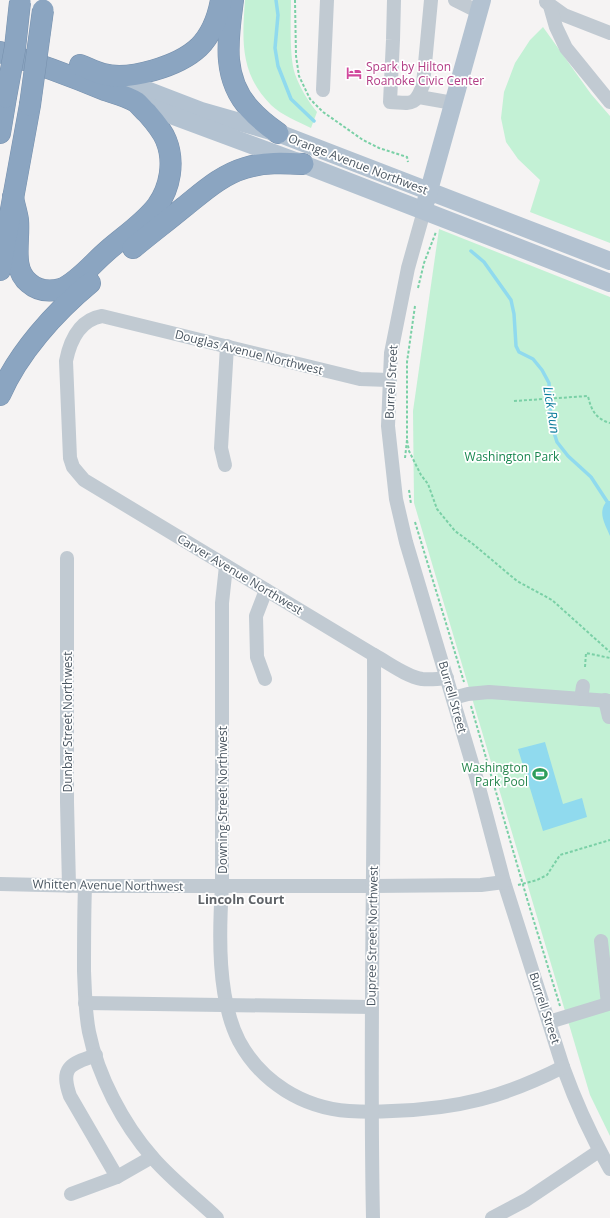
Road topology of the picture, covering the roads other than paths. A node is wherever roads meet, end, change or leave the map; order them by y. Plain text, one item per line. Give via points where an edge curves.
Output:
1 (221, 0) edge
2 (233, 0) edge
3 (327, 0) edge
4 (394, 0) edge
5 (431, 0) edge
6 (455, 0) edge
7 (20, 1) edge
8 (44, 3) edge
9 (547, 3) edge
10 (481, 6) edge
11 (610, 33) edge
12 (0, 38) edge
13 (0, 52) edge
14 (104, 74) junction
15 (323, 90) dead end
16 (419, 97) junction
17 (136, 102) junction
18 (610, 102) edge
19 (453, 103) junction
20 (0, 133) edge
21 (278, 133) junction
22 (303, 164) junction
23 (428, 191) junction
24 (13, 197) junction
25 (424, 211) junction
26 (610, 261) edge
27 (0, 270) edge
28 (610, 282) edge
29 (227, 346) junction
30 (389, 380) junction
31 (0, 395) edge
32 (69, 431) joint
33 (225, 465) dead end
34 (67, 558) dead end
35 (226, 566) junction
36 (266, 590) junction
37 (374, 655) junction
38 (447, 678) junction
39 (265, 679) dead end
40 (453, 698) junction
41 (608, 701) edge
42 (609, 717) edge
43 (0, 884) edge
44 (68, 886) junction
45 (85, 886) junction
46 (222, 886) junction
47 (373, 886) junction
48 (505, 886) junction
49 (601, 941) dead end
50 (85, 1003) junction
51 (227, 1006) junction
52 (372, 1006) junction
53 (556, 1020) junction
54 (96, 1055) junction
55 (563, 1067) junction
56 (371, 1112) junction
57 (600, 1151) junction
58 (152, 1157) junction
59 (610, 1169) edge
60 (117, 1176) junction
61 (71, 1194) dead end
62 (217, 1218) edge
63 (373, 1218) edge
64 (492, 1218) edge

1 - 14 highway via 209,34 199,47 186,56 169,65 142,73
2 - 21 highway via 227,52 230,71 241,98 249,109
3 - 15 street
4 - 16 street via 390,102 411,103
5 - 16 street via 424,85
6 - 10 street
7 - 20 highway, bridge
8 - 24 highway, bridge via 30,105
9 - 11 street via 564,15
9 - 18 street via 566,48
10 - 19 main road
12 - 14 highway
13 - 17 highway
14 - 21 main road, Orange Avenue Northwest via 201,111
16 - 19 street
17 - 22 main road, Orange Avenue Northwest
17 - 24 highway via 161,130 166,141 170,169 164,195 145,220 70,284 54,291 45,290 28,283 22,275 18,259 18,220
19 - 23 main road
21 - 23 main road, Orange Avenue Northwest
22 - 25 main road, Orange Avenue Northwest
22 - 31 highway via 251,166 214,183 71,299 30,346
23 - 25 main road
23 - 26 main road, Orange Avenue Northwest
24 - 27 highway
25 - 28 main road, Orange Avenue Northwest
25 - 30 street, Burrell Street via 408,268 392,346
29 - 30 street, Douglas Avenue Northwest via 360,379
29 - 32 street, Douglas Avenue Northwest via 102,316 94,317 76,332 68,348 66,372
29 - 33 street via 221,448
30 - 38 street, Burrell Street via 388,426 396,499 406,542
32 - 35 street, Carver Avenue Northwest via 70,458 84,480
34 - 44 street, Dunbar Street Northwest
35 - 36 street, Carver Avenue Northwest
35 - 46 street, Downing Street Northwest via 222,603
36 - 37 street, Carver Avenue Northwest
36 - 39 street via 256,616 256,657
37 - 38 street, Carver Avenue Northwest via 410,676 431,680
37 - 47 street, Dupree Street Northwest
38 - 40 street, Burrell Street
40 - 41 street via 506,687 582,693
40 - 48 street, Burrell Street
41 - 42 street
43 - 44 street, Whitten Avenue Northwest
44 - 45 street, Whitten Avenue Northwest
45 - 46 street, Whitten Avenue Northwest
45 - 50 street
46 - 47 street, Whitten Avenue Northwest
46 - 51 street, Downing Street Northwest via 222,973
47 - 48 street, Whitten Avenue Northwest
47 - 52 street, Dupree Street Northwest
48 - 53 street, Burrell Street
49 - 53 street via 608,1004
50 - 51 street
50 - 54 street via 89,1032
51 - 52 street
51 - 56 street, Downing Street Northwest via 238,1040 262,1072 275,1084 309,1103 348,1111
52 - 56 street, Dupree Street Northwest
53 - 55 street, Burrell Street
54 - 58 street via 110,1092 123,1116
54 - 60 street via 71,1066 66,1073 65,1082 70,1096
55 - 56 street, Downing Street Northwest via 513,1090 466,1104
55 - 57 street, Burrell Street via 585,1123
56 - 63 street, Dupree Street Northwest
57 - 59 street, Burrell Street
57 - 64 street via 526,1200
58 - 60 street
58 - 62 street
60 - 61 street

